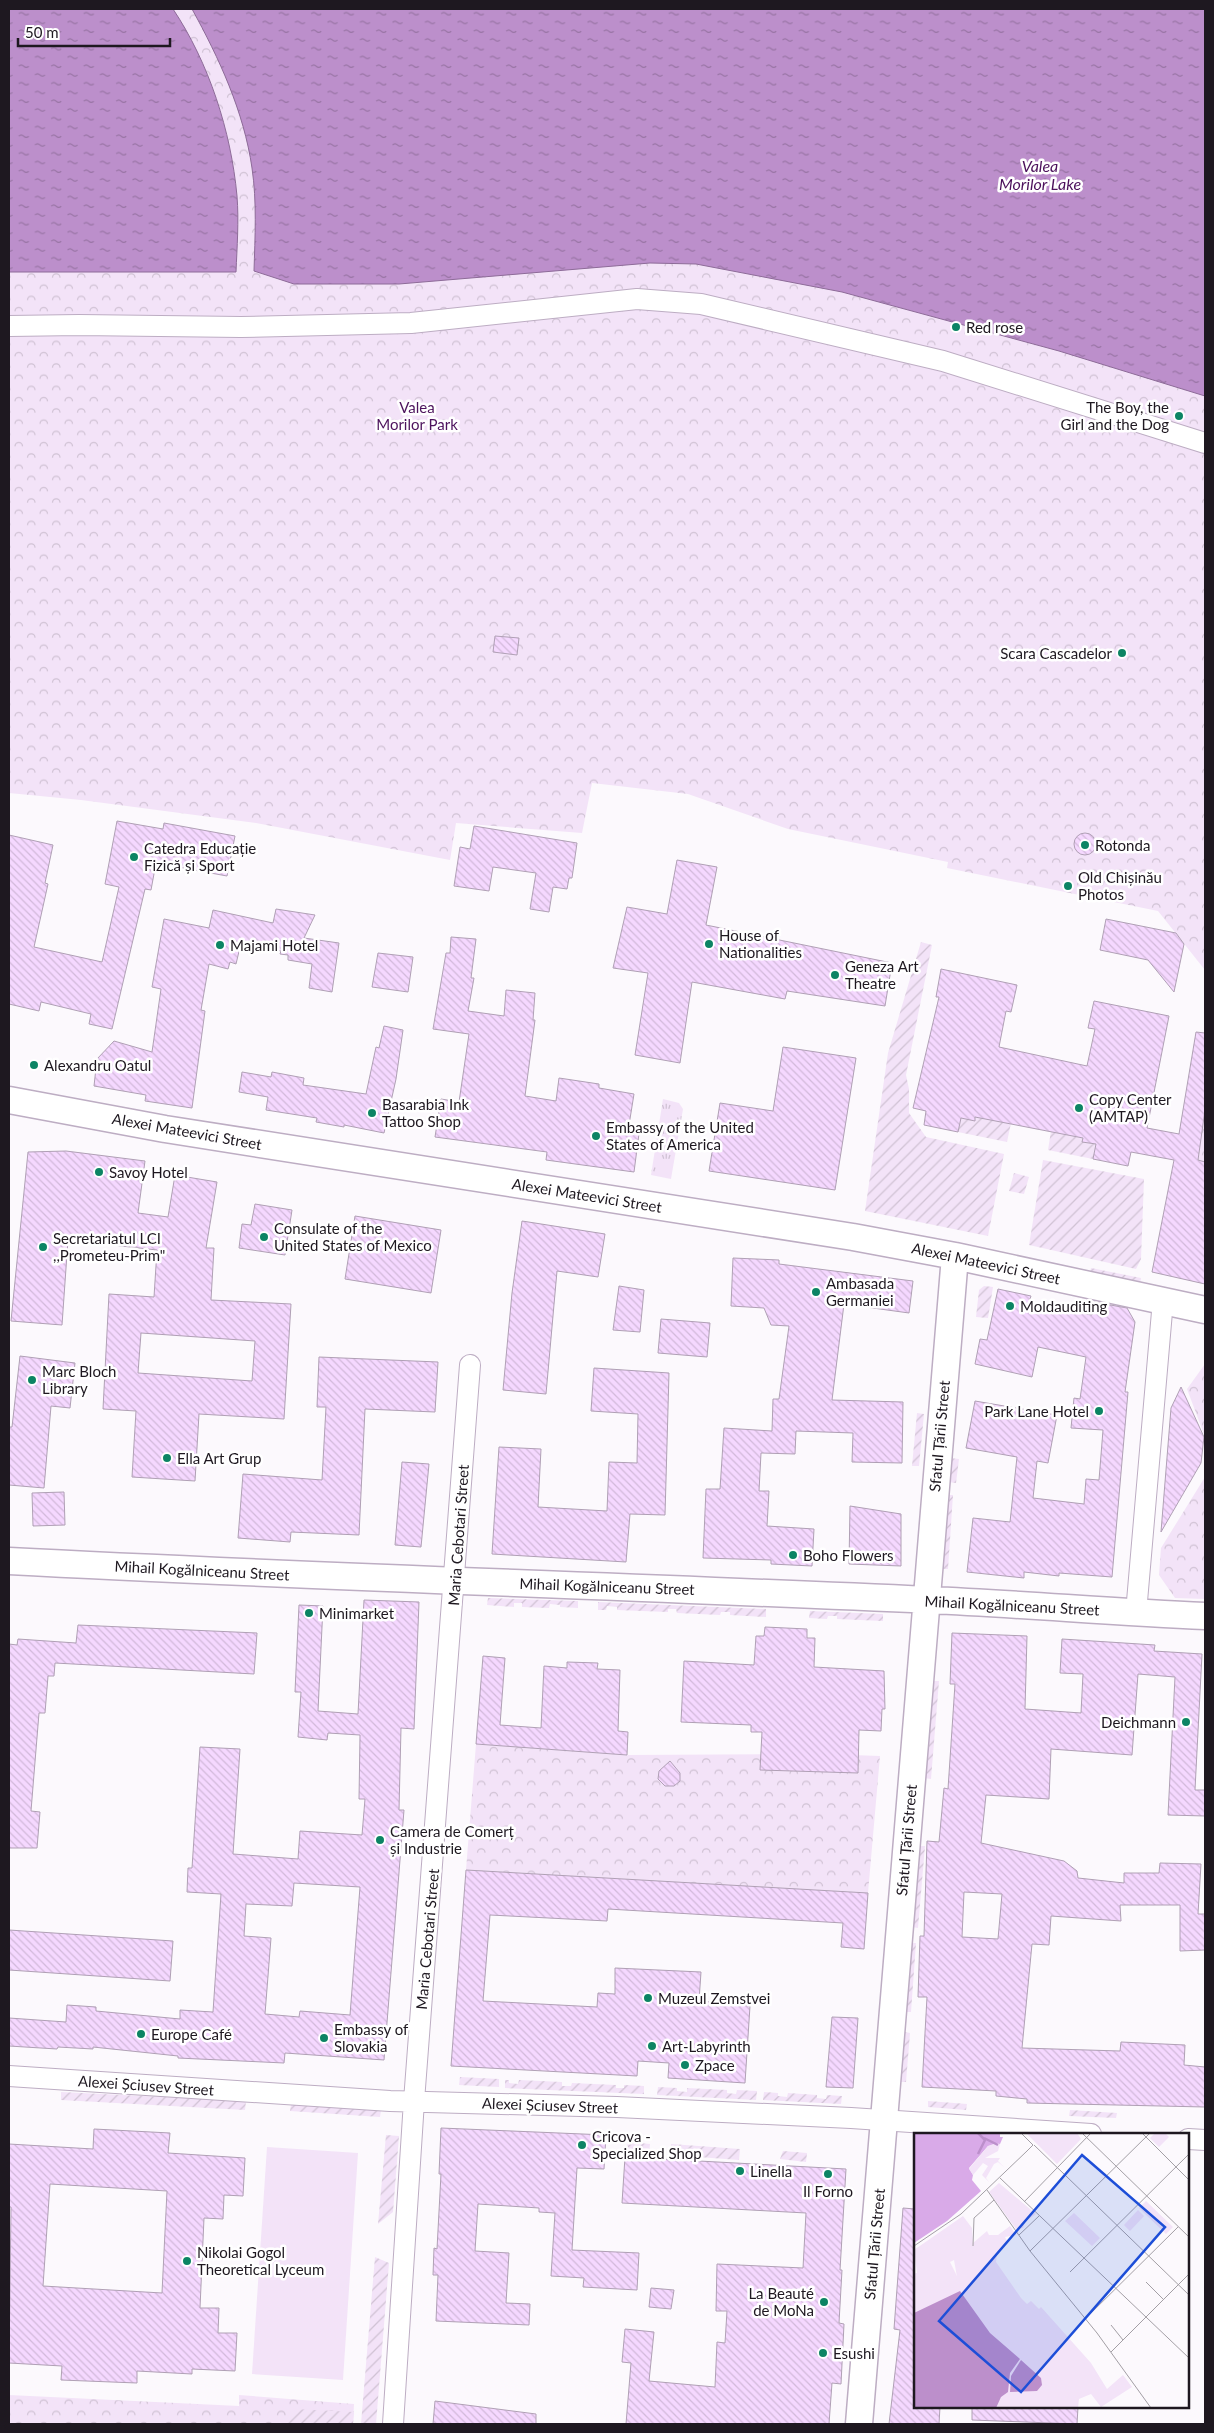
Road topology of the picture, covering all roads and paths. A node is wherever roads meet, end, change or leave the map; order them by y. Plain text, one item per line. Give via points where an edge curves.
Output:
1 (9, 326) edge
2 (1205, 443) edge
3 (9, 1100) edge
4 (955, 1256) junction
5 (1163, 1300) junction
6 (1205, 1310) edge
7 (470, 1365) dead end
8 (9, 1561) edge
9 (454, 1579) junction
10 (925, 1600) junction
11 (1136, 1612) junction
12 (1205, 1616) edge
13 (9, 2076) edge
14 (414, 2101) junction
15 (884, 2120) junction
16 (1072, 2133) edge
17 (1189, 2139) edge
18 (1205, 2140) edge
19 (393, 2424) edge
20 (859, 2424) edge

1 - 2 street via 241,327 411,323 637,300 701,304 943,361
3 - 4 main road, Alexei Mateevici Street via 165,1129 854,1237
4 - 5 main road, Alexei Mateevici Street
4 - 10 main road, Sfatul Țării Street
5 - 6 main road, Alexei Mateevici Street
5 - 11 street
7 - 9 street, Maria Cebotari Street
8 - 9 main road, Mihail Kogălniceanu Street
9 - 10 main road, Mihail Kogălniceanu Street
9 - 14 street, Maria Cebotari Street
10 - 11 main road, Mihail Kogălniceanu Street
10 - 15 main road, Sfatul Țării Street
11 - 12 main road, Mihail Kogălniceanu Street
13 - 14 street, Alexei Șciusev Street
14 - 15 street, Alexei Șciusev Street via 626,2107
14 - 19 street, Maria Cebotari Street
15 - 16 street, Alexei Șciusev Street
15 - 20 main road, Sfatul Țării Street
17 - 18 street

